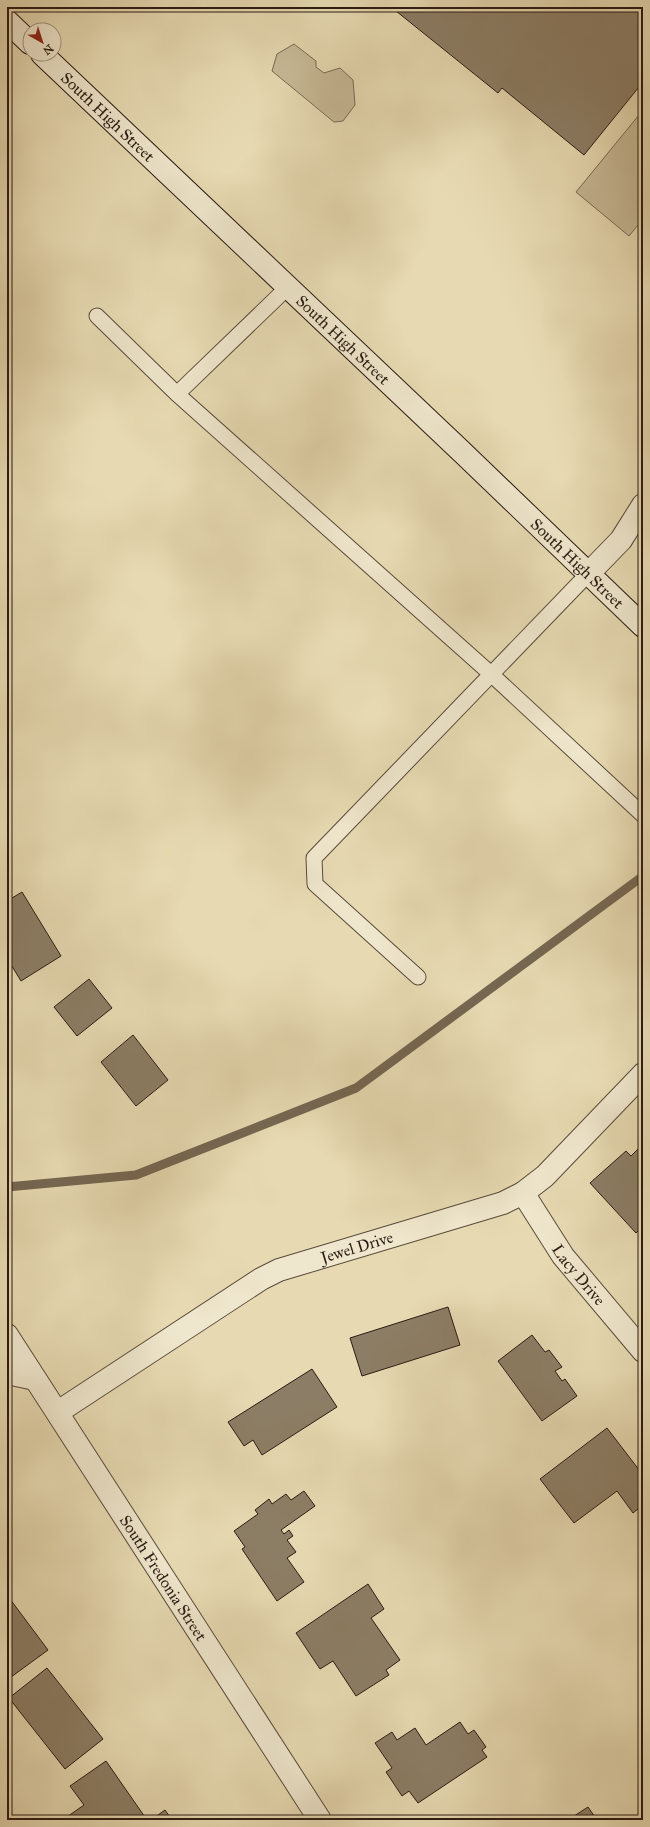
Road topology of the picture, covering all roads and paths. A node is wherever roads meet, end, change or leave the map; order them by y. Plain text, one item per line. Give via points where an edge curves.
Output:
1 (7, 21) edge
2 (22, 35) edge
3 (50, 62) edge
4 (288, 287) junction
5 (97, 316) dead end
6 (177, 394) junction
7 (643, 505) edge
8 (588, 574) junction
9 (643, 626) edge
10 (491, 674) junction
11 (643, 814) edge
12 (418, 977) dead end
13 (643, 1074) edge
14 (523, 1193) junction
15 (7, 1335) edge
16 (643, 1351) edge
17 (7, 1373) edge
18 (35, 1378) junction
19 (58, 1412) junction
20 (320, 1820) edge

1 - 2 street
3 - 4 street, South High Street
4 - 6 lane
4 - 8 street, South High Street
5 - 6 lane
6 - 10 lane
7 - 8 street via 621,540
8 - 9 street, South High Street
8 - 10 lane
10 - 11 lane
10 - 12 lane via 314,858 315,884
13 - 14 street, Jewel Drive via 554,1168
14 - 16 street, Lacy Drive via 563,1256
14 - 19 street, Jewel Drive via 503,1203 279,1270 254,1283
15 - 18 street, South Fredonia Street
17 - 18 street
18 - 19 street, South Fredonia Street
19 - 20 street, South Fredonia Street

